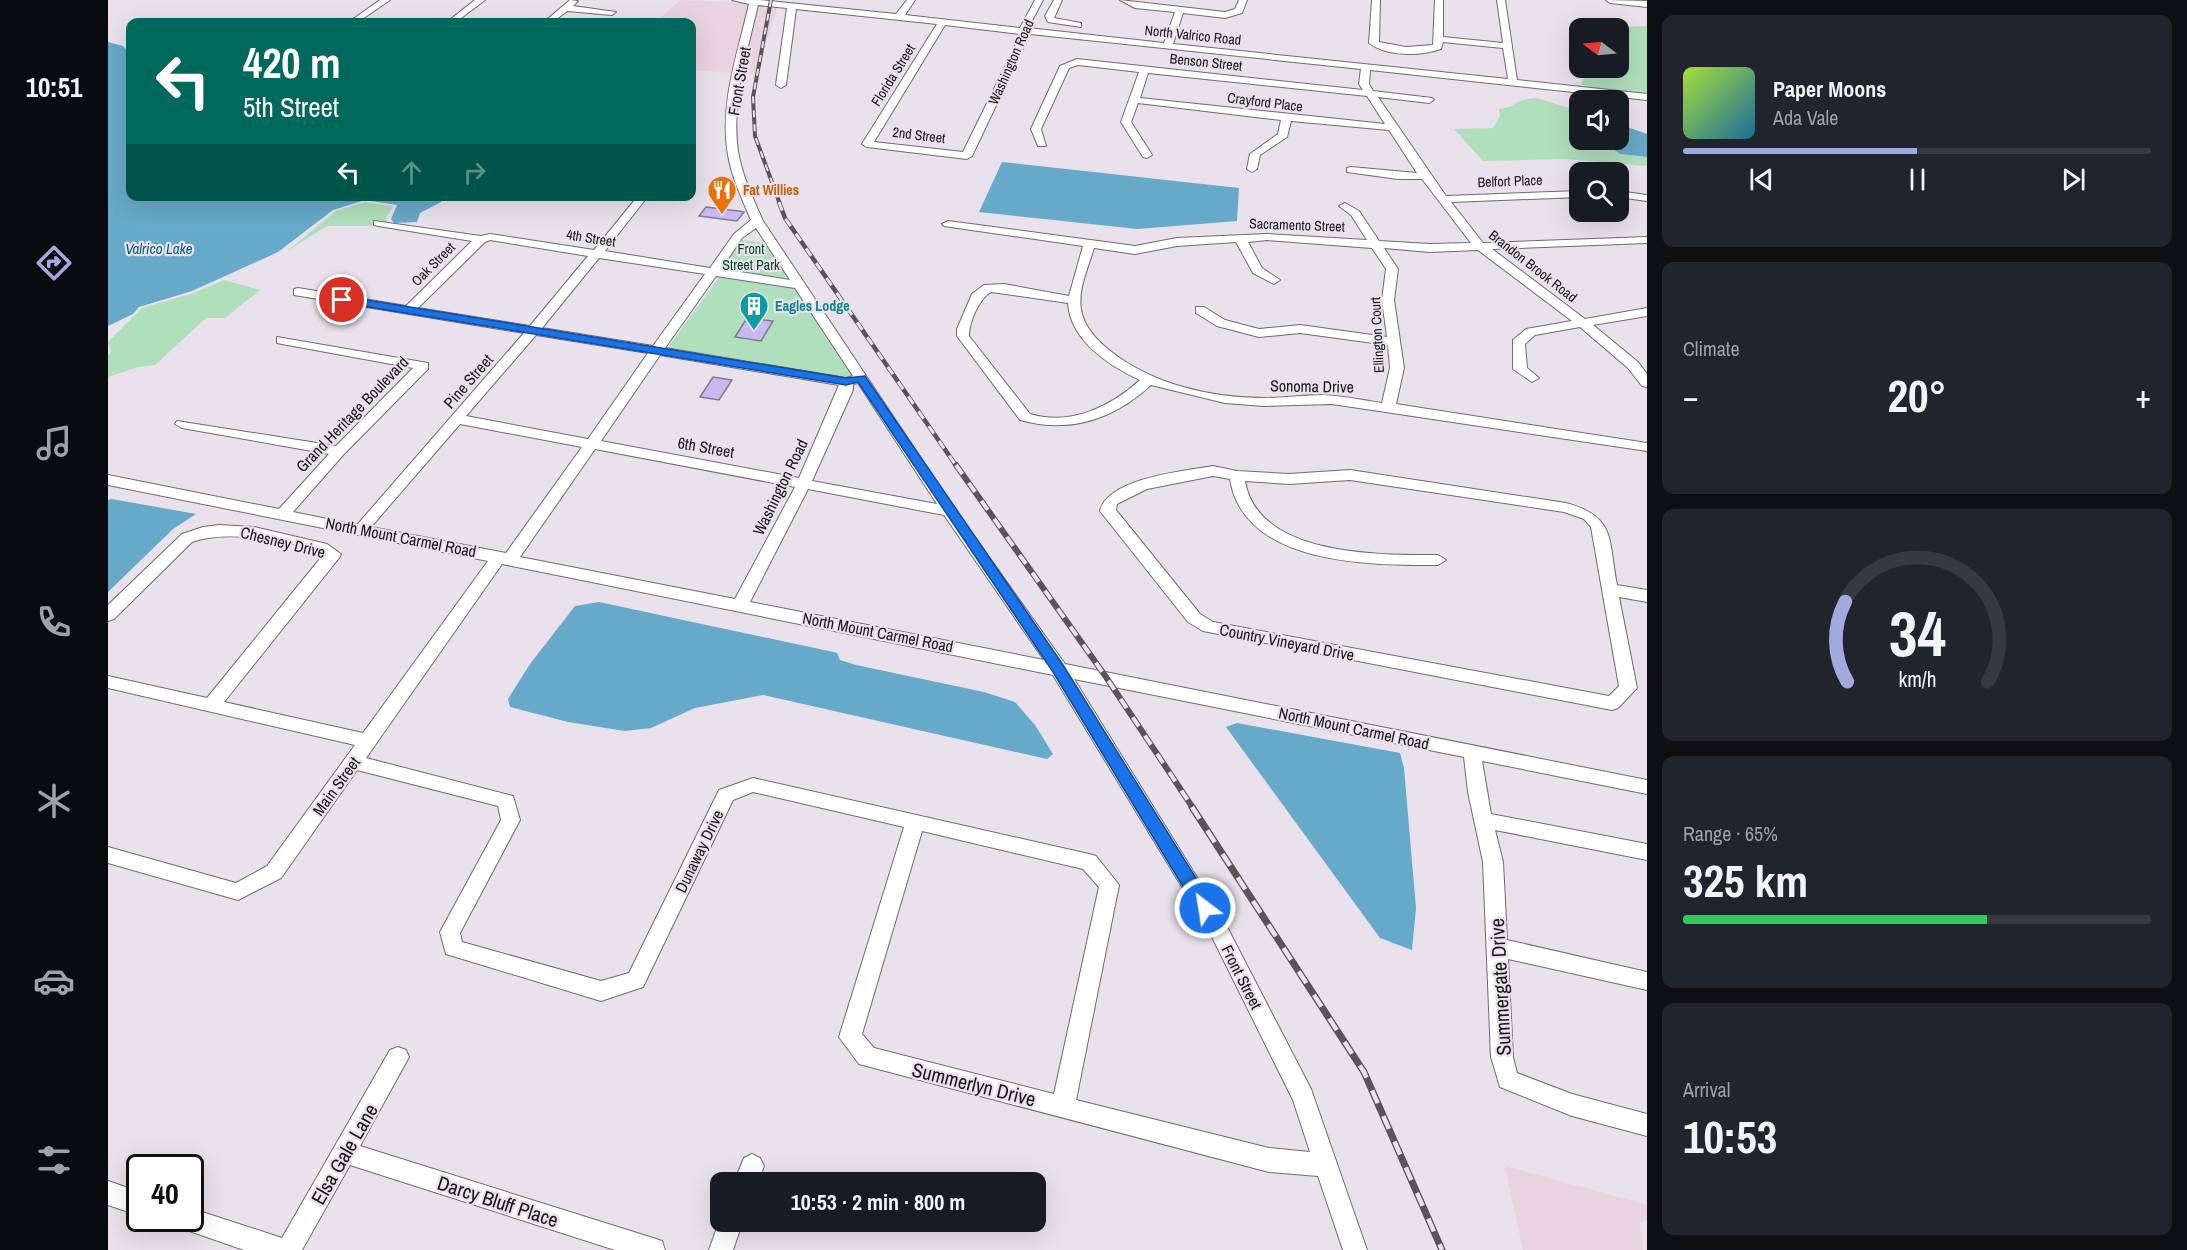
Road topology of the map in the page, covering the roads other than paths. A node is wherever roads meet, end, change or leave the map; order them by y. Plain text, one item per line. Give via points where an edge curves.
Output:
1 (386, 0) edge
2 (481, 0) edge
3 (575, 0) edge
4 (736, 0) edge
5 (911, 0) edge
6 (1039, 0) edge
7 (1058, 0) edge
8 (1124, 0) edge
9 (1243, 0) edge
10 (1376, 0) edge
11 (1439, 0) edge
12 (1502, 0) edge
13 (1610, 0) edge
14 (754, 2) junction
15 (1647, 4) edge
16 (792, 6) junction
17 (565, 8) junction
18 (1180, 10) junction
19 (612, 12) dead end
20 (899, 17) junction
21 (359, 18) edge
22 (456, 18) edge
23 (553, 18) edge
24 (942, 21) junction
25 (1093, 27) dead end
26 (1023, 30) junction
27 (1160, 34) dead end
28 (1171, 35) junction
29 (1182, 36) dead end
30 (1440, 39) junction
31 (1168, 46) junction
32 (1507, 46) junction
33 (1366, 68) junction
34 (1145, 69) junction
35 (1513, 83) junction
36 (781, 85) dead end
37 (1369, 92) junction
38 (1647, 98) edge
39 (1134, 100) junction
40 (1430, 100) dead end
41 (1287, 118) junction
42 (1392, 127) junction
43 (867, 144) joint
44 (1042, 144) dead end
45 (1147, 155) dead end
46 (967, 156) joint
47 (1252, 169) dead end
48 (1351, 170) dead end
49 (1425, 176) junction
50 (1569, 194) edge
51 (1629, 196) edge
52 (1647, 198) edge
53 (1442, 199) junction
54 (640, 201) edge
55 (1345, 206) dead end
56 (758, 221) junction
57 (378, 223) dead end
58 (948, 224) dead end
59 (1240, 238) junction
60 (481, 239) junction
61 (1647, 240) edge
62 (1377, 243) junction
63 (1089, 244) junction
64 (1479, 246) junction
65 (596, 254) junction
66 (713, 272) junction
67 (1274, 280) dead end
68 (799, 285) junction
69 (298, 292) dead end
70 (1074, 300) junction
71 (408, 310) junction
72 (1200, 310) dead end
73 (1647, 312) edge
74 (1585, 325) junction
75 (532, 332) junction
76 (282, 340) dead end
77 (1392, 342) junction
78 (657, 352) junction
79 (1532, 378) dead end
80 (853, 380) junction
81 (1149, 380) junction
82 (1647, 383) edge
83 (1388, 408) junction
84 (458, 419) junction
85 (182, 424) dead end
86 (591, 445) junction
87 (1647, 447) edge
88 (339, 451) junction
89 (1237, 476) junction
90 (108, 480) edge
91 (804, 483) junction
92 (949, 511) junction
93 (283, 514) junction
94 (362, 528) junction
95 (506, 557) junction
96 (1438, 560) dead end
97 (1611, 590) junction
98 (1647, 596) edge
99 (740, 605) junction
100 (108, 615) edge
101 (1058, 668) junction
102 (108, 682) edge
103 (211, 705) junction
104 (368, 741) junction
105 (1472, 752) junction
106 (353, 762) junction
107 (1647, 787) edge
108 (1485, 820) junction
109 (915, 822) junction
110 (1647, 852) edge
111 (108, 855) edge
112 (1497, 947) junction
113 (1647, 981) edge
114 (398, 1057) dead end
115 (1063, 1107) junction
116 (1647, 1125) edge
117 (344, 1152) junction
118 (1326, 1165) junction
119 (108, 1193) edge
120 (126, 1199) edge
121 (204, 1225) edge
122 (728, 1232) edge
123 (280, 1250) edge
124 (289, 1250) edge
125 (653, 1250) edge
126 (721, 1250) edge
127 (1355, 1250) edge

1 - 21 street
2 - 22 street
3 - 17 street
4 - 14 street, North Valrico Road
5 - 20 street
6 - 26 street, Washington Road
7 - 25 street via 1049,16 1051,20
8 - 18 street
9 - 18 street via 1236,14
10 - 30 street via 1374,43 1425,50 1438,47
11 - 30 street
12 - 32 street
13 - 15 street
14 - 16 street, North Valrico Road
14 - 56 street, Front Street via 732,103 731,137 738,173
16 - 20 street, North Valrico Road
16 - 36 street
17 - 19 street
17 - 23 street
18 - 28 street
20 - 24 street, North Valrico Road
24 - 26 street, North Valrico Road
24 - 43 street, Florida Street
26 - 31 street, North Valrico Road
26 - 46 street, Washington Road via 1026,34
27 - 28 street
28 - 29 street
28 - 31 street
30 - 32 street
31 - 33 street, North Valrico Road
32 - 35 street
33 - 35 street, North Valrico Road
33 - 37 street, Brandon Brook Road via 1364,84
34 - 37 street, Benson Street
34 - 39 street
34 - 44 street, Benson Street via 1077,62 1065,66 1036,129
35 - 38 street, North Valrico Road
37 - 40 street, Benson Street
37 - 42 street, Brandon Brook Road
39 - 41 street, Crayford Place
39 - 45 street via 1126,122
41 - 42 street, Crayford Place
41 - 47 street via 1283,135 1255,154
42 - 49 street, Brandon Brook Road
43 - 46 street, 2nd Street
48 - 49 street
49 - 53 street, Brandon Brook Road
50 - 53 street, Belfort Place
51 - 52 street
53 - 64 street, Brandon Brook Road
54 - 65 street, Pine Street
55 - 62 street, Ellington Court via 1356,213
56 - 66 street, Main Street via 738,236
56 - 68 street, Front Street
57 - 60 street, 4th Street
58 - 63 street, Sacramento Street
59 - 62 street, Sacramento Street
59 - 63 street, Sacramento Street via 1177,242 1135,250
59 - 67 street via 1257,270
60 - 65 street, 4th Street via 490,237
60 - 71 street, Oak Street
61 - 64 street, Sacramento Street
62 - 64 street, Sacramento Street via 1430,248
62 - 77 street, Ellington Court via 1392,269 1388,300
63 - 70 street
64 - 74 street, Brandon Brook Road
65 - 66 street, 4th Street
65 - 75 street, Pine Street
66 - 68 street, 4th Street
66 - 78 street, Main Street
68 - 80 street, Front Street
69 - 71 street
70 - 81 street, Sonoma Drive via 1078,321 1093,343
70 - 81 street via 988,288 978,294 963,336 1025,417 1038,422 1051,423 1103,411 1120,404
71 - 75 street
72 - 77 street via 1221,323 1259,333 1300,329
73 - 74 street
74 - 79 street via 1531,332 1518,343 1520,369
74 - 82 street, Brandon Brook Road via 1633,364
75 - 78 street
75 - 84 street, Pine Street
76 - 88 street, Grand Heritage Boulevard via 423,366
77 - 83 street, Ellington Court via 1397,368
78 - 80 street
78 - 86 street, Main Street
80 - 91 street, Washington Road
80 - 92 street, Front Street
81 - 83 street, Sonoma Drive via 1228,400 1328,400
83 - 87 street, Sonoma Drive
84 - 86 street, 6th Street
84 - 94 street, Pine Street
85 - 88 street
86 - 91 street, 6th Street
86 - 95 street, Main Street
88 - 93 street, Grand Heritage Boulevard
89 - 96 street via 1242,499 1270,531 1293,543 1317,552 1390,560
89 - 97 street, Country Vineyard Drive via 1350,475 1566,508 1589,516 1598,525
89 - 97 street, Country Vineyard Drive via 1213,471 1189,474 1120,494 1110,501 1108,511 1194,618 1209,627 1612,703 1628,688
90 - 93 street, North Mount Carmel Road
91 - 92 street, 6th Street
91 - 99 street, Washington Road
92 - 101 street, Front Street
93 - 94 street, North Mount Carmel Road
94 - 95 street, North Mount Carmel Road
95 - 99 street, North Mount Carmel Road
95 - 104 street, Main Street
97 - 98 street
99 - 101 street, North Mount Carmel Road
100 - 103 street, Chesney Drive via 187,538 201,531 222,528 322,548 333,554
101 - 105 street, North Mount Carmel Road
101 - 118 street, Front Street via 1217,927 1303,1097
102 - 103 street
103 - 104 street
104 - 106 street, Main Street
105 - 107 street, North Mount Carmel Road
105 - 108 street, Summergate Drive
106 - 109 street, Dunaway Drive via 506,801 512,820 450,932 453,948 601,991 636,980 726,795 753,785
106 - 111 street, Main Street via 274,872 238,892
108 - 110 street
108 - 112 street, Summergate Drive via 1493,862
109 - 115 street, Dunaway Drive via 1089,862 1109,885
109 - 115 street, Summerlyn Drive via 850,1037 867,1057
112 - 113 street
112 - 116 street, Summergate Drive via 1502,1057 1508,1080 1572,1106
114 - 117 street, Elsa Gale Lane
115 - 118 street, Summerlyn Drive via 1269,1160
117 - 124 street, Elsa Gale Lane
117 - 125 street, Darcy Bluff Place
118 - 127 street, Front Street
119 - 120 street
121 - 123 street
122 - 126 street

